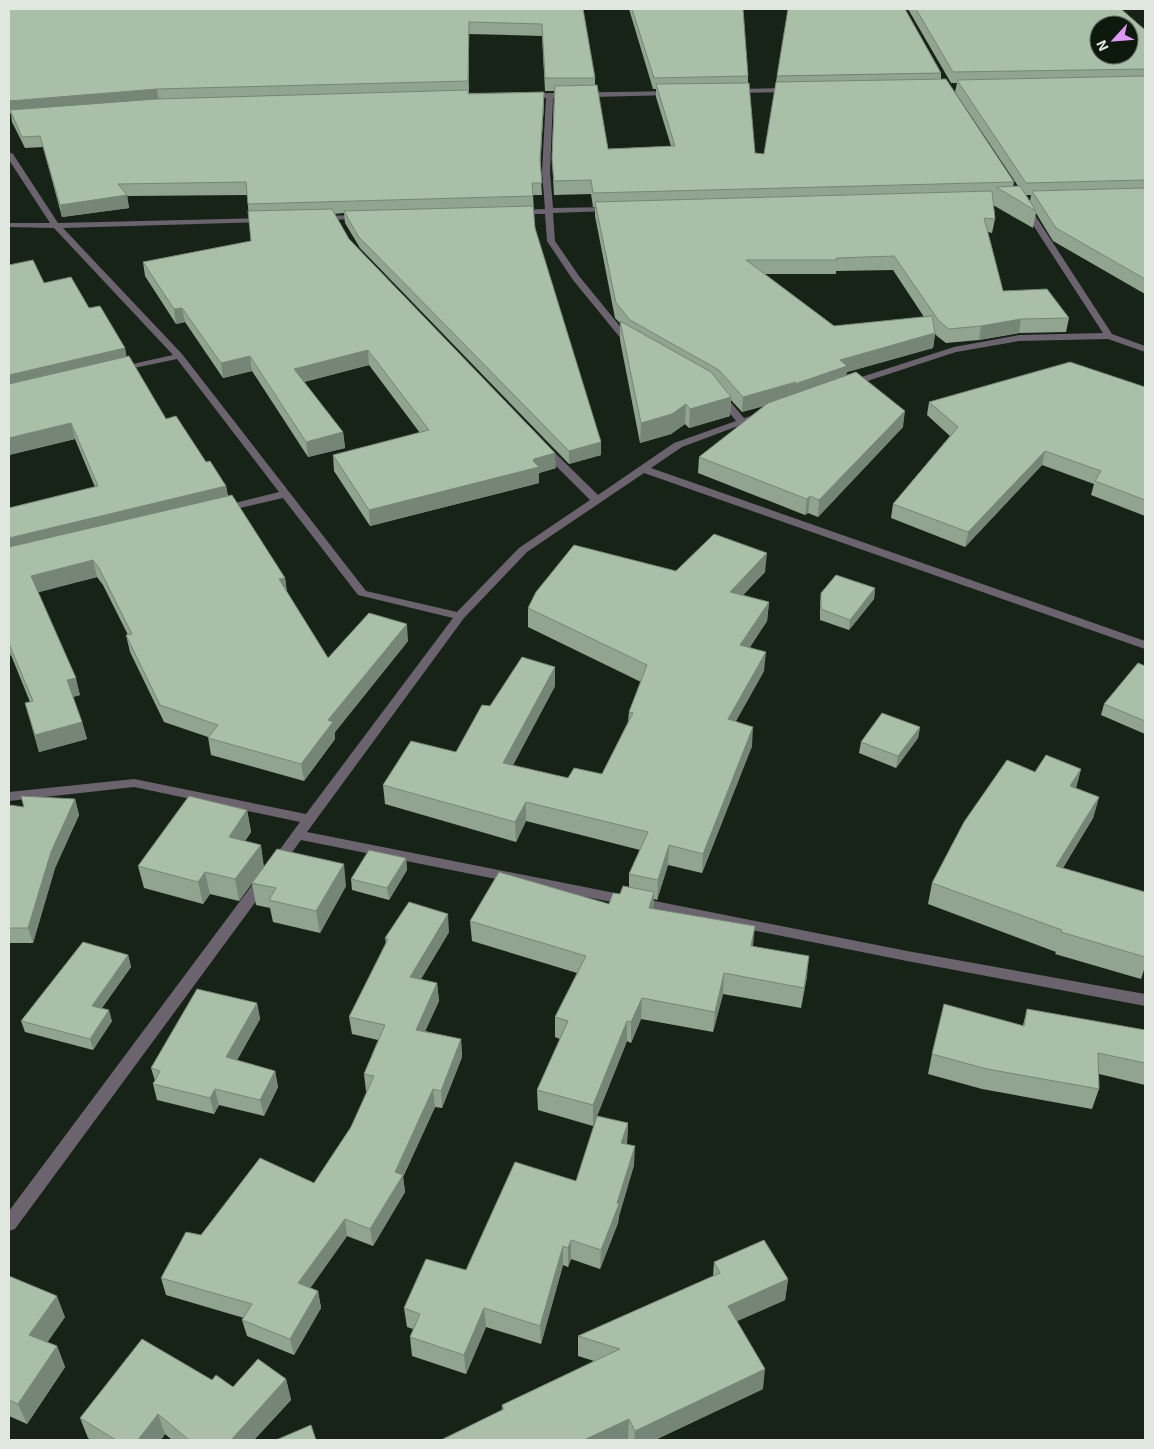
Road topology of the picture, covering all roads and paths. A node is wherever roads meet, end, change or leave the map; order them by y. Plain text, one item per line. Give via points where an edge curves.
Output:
1 (798, 90) edge
2 (728, 92) edge
3 (679, 93) edge
4 (521, 96) edge
5 (550, 96) junction
6 (9, 154) edge
7 (1031, 200) edge
8 (618, 209) edge
9 (549, 211) junction
10 (510, 212) edge
11 (374, 216) edge
12 (316, 218) edge
13 (278, 220) edge
14 (9, 225) edge
15 (56, 226) junction
16 (1108, 336) junction
17 (642, 347) edge
18 (1145, 349) edge
19 (179, 356) junction
20 (103, 374) edge
21 (841, 387) edge
22 (714, 388) edge
23 (769, 413) edge
24 (742, 422) junction
25 (536, 440) edge
26 (643, 469) junction
27 (285, 494) junction
28 (597, 500) junction
29 (209, 512) edge
30 (460, 616) junction
31 (1145, 645) edge
32 (9, 797) edge
33 (310, 819) junction
34 (298, 835) junction
35 (1145, 1000) edge
36 (9, 1224) edge

1 - 2 street
3 - 5 street
4 - 5 street
5 - 9 street via 546,172
6 - 15 street
7 - 16 street via 1021,201
8 - 9 street
9 - 10 street
9 - 17 street via 551,241 576,278 625,338
11 - 12 street via 338,222
13 - 15 street
14 - 15 street
15 - 19 street
16 - 18 street
16 - 21 street via 1019,338 954,350
19 - 20 street
19 - 27 street
22 - 24 street
23 - 24 street
24 - 26 street via 678,445
25 - 28 street
26 - 28 street
26 - 31 street
27 - 29 street
27 - 30 street via 362,593
28 - 30 street via 524,550
30 - 33 street
32 - 33 street via 134,783
33 - 34 street
34 - 35 street
34 - 36 street

